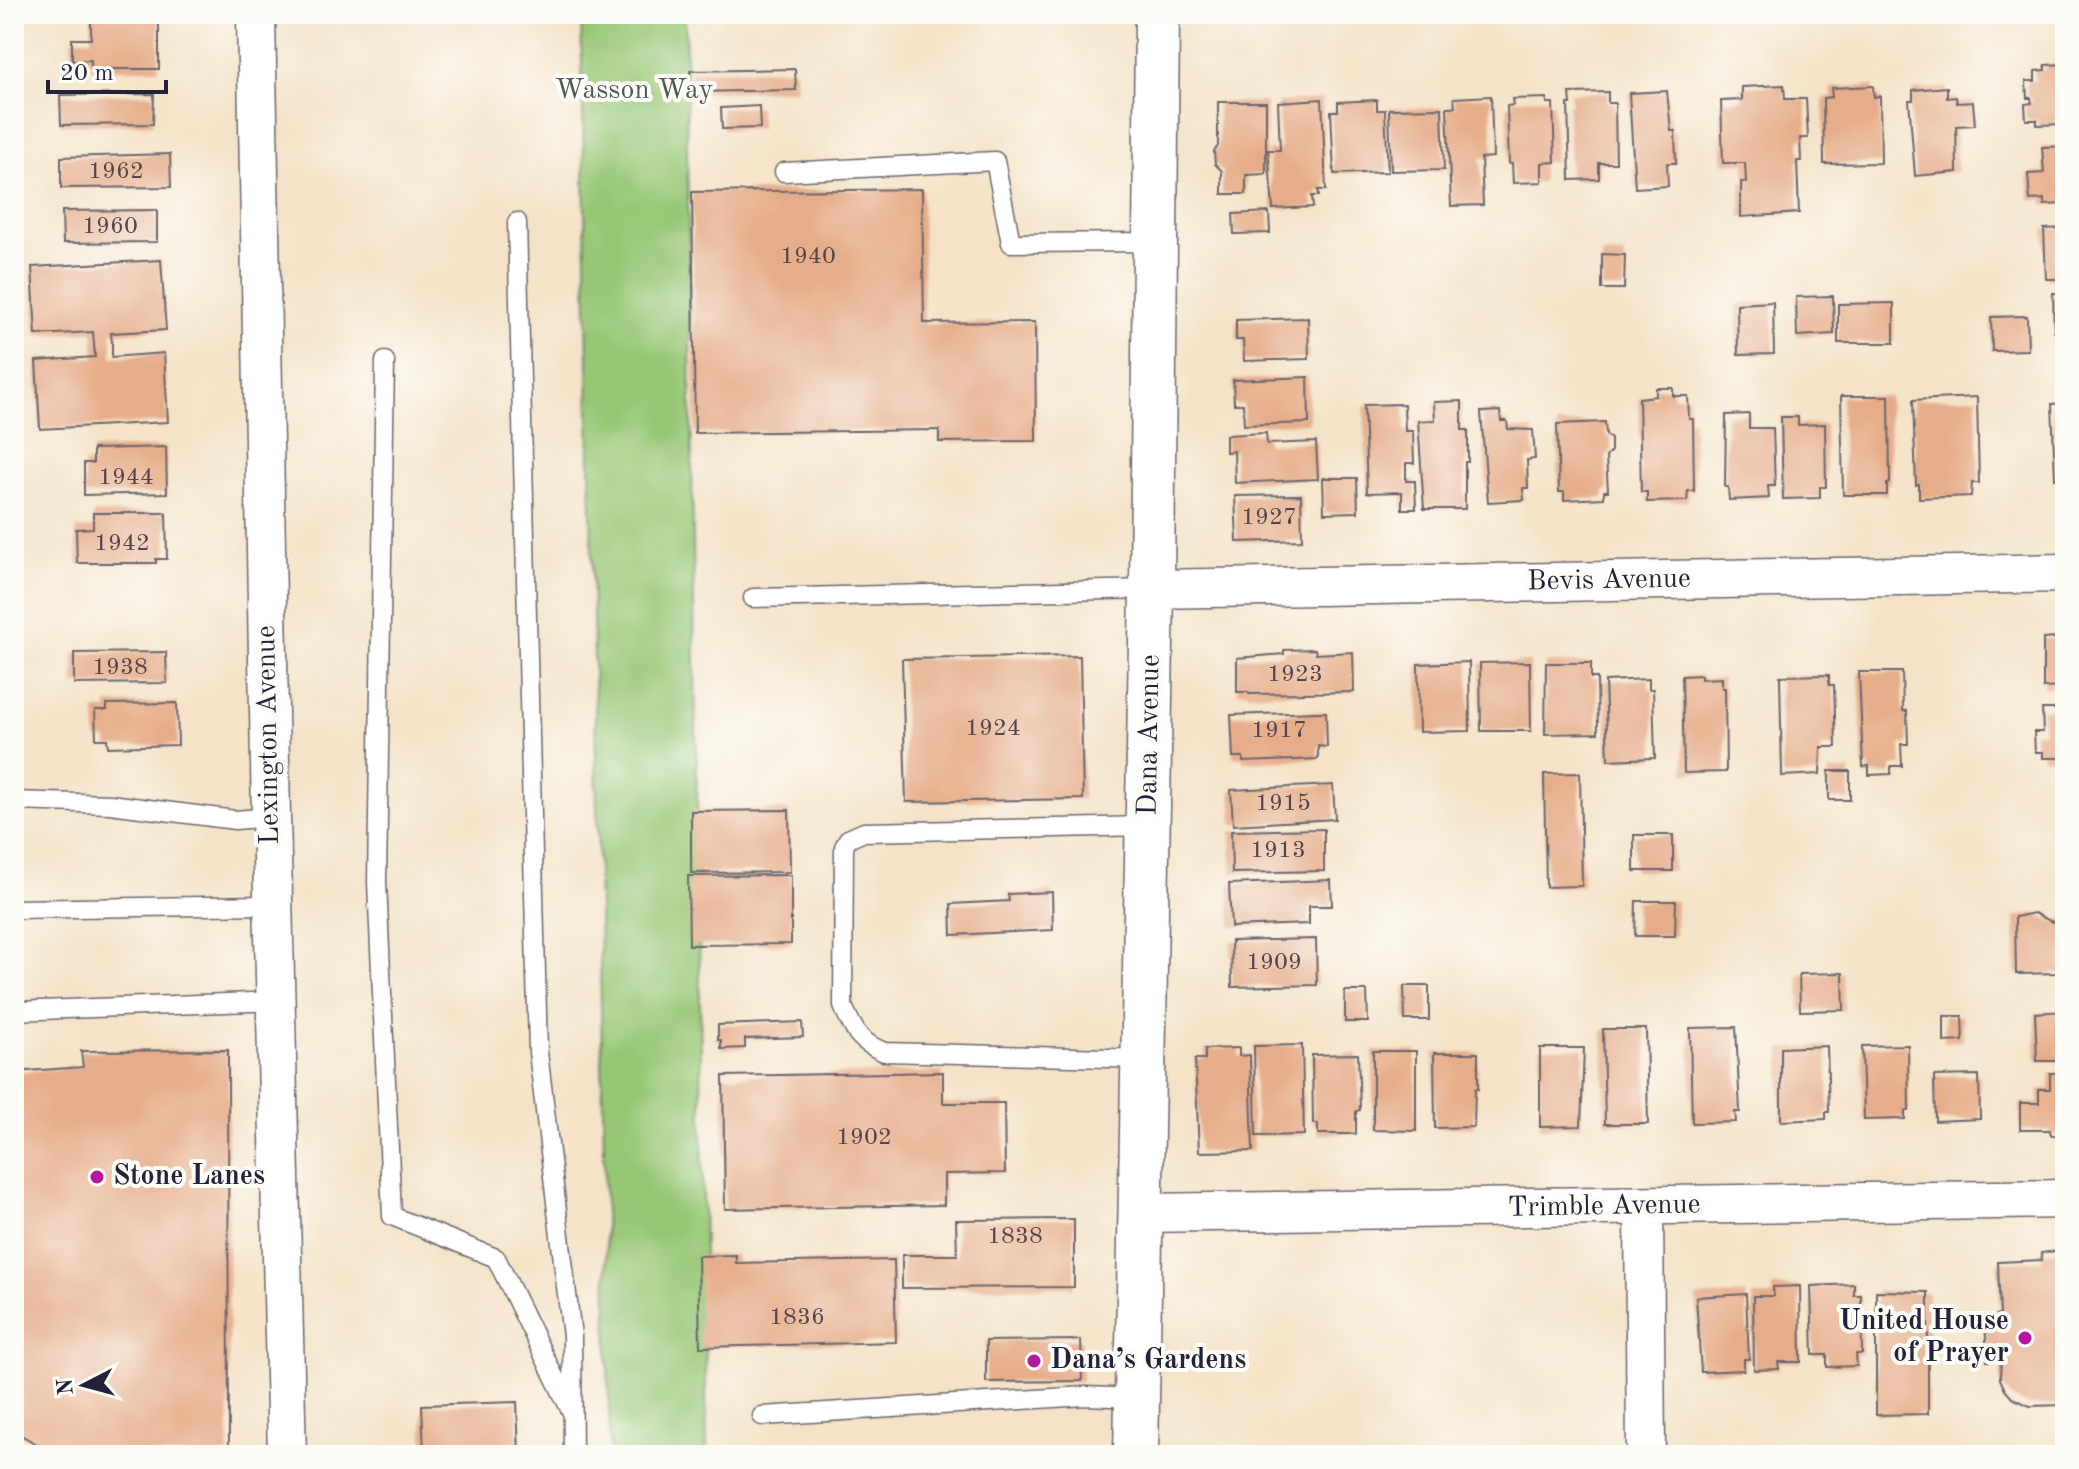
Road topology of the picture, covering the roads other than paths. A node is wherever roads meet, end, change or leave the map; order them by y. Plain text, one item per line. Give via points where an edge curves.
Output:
1 (256, 14) edge
2 (1157, 14) edge
3 (784, 172) dead end
4 (517, 222) dead end
5 (1155, 242) junction
6 (385, 361) dead end
7 (2065, 573) edge
8 (1152, 589) junction
9 (753, 598) dead end
10 (14, 801) edge
11 (271, 817) junction
12 (1149, 826) junction
13 (273, 905) junction
14 (14, 909) edge
15 (276, 1001) junction
16 (14, 1011) edge
17 (1145, 1059) junction
18 (2065, 1199) edge
19 (1644, 1207) junction
20 (1142, 1213) junction
21 (1137, 1398) junction
22 (573, 1415) junction
23 (762, 1416) dead end
24 (287, 1455) edge
25 (573, 1455) edge
26 (1136, 1455) edge
27 (1646, 1455) edge

1 - 11 street, Lexington Avenue
2 - 5 street, Dana Avenue
3 - 5 lane via 995,161 1011,243
4 - 22 lane via 538,1052 572,1336
5 - 8 street, Dana Avenue
6 - 22 lane via 377,882 392,1216 496,1258
7 - 8 street, Bevis Avenue
8 - 9 lane
8 - 12 street, Dana Avenue
10 - 11 lane via 110,804 235,820
11 - 13 street, Lexington Avenue
12 - 17 street, Dana Avenue
12 - 17 lane via 864,832 844,847 843,1006 865,1044 884,1052
13 - 14 lane
13 - 15 street, Lexington Avenue
15 - 16 lane
15 - 24 street, Lexington Avenue
17 - 20 street, Dana Avenue
18 - 19 street, Trimble Avenue
19 - 20 street, Trimble Avenue
19 - 27 street
20 - 21 street, Dana Avenue
21 - 23 lane via 1086,1396
21 - 26 street, Dana Avenue
22 - 25 lane

